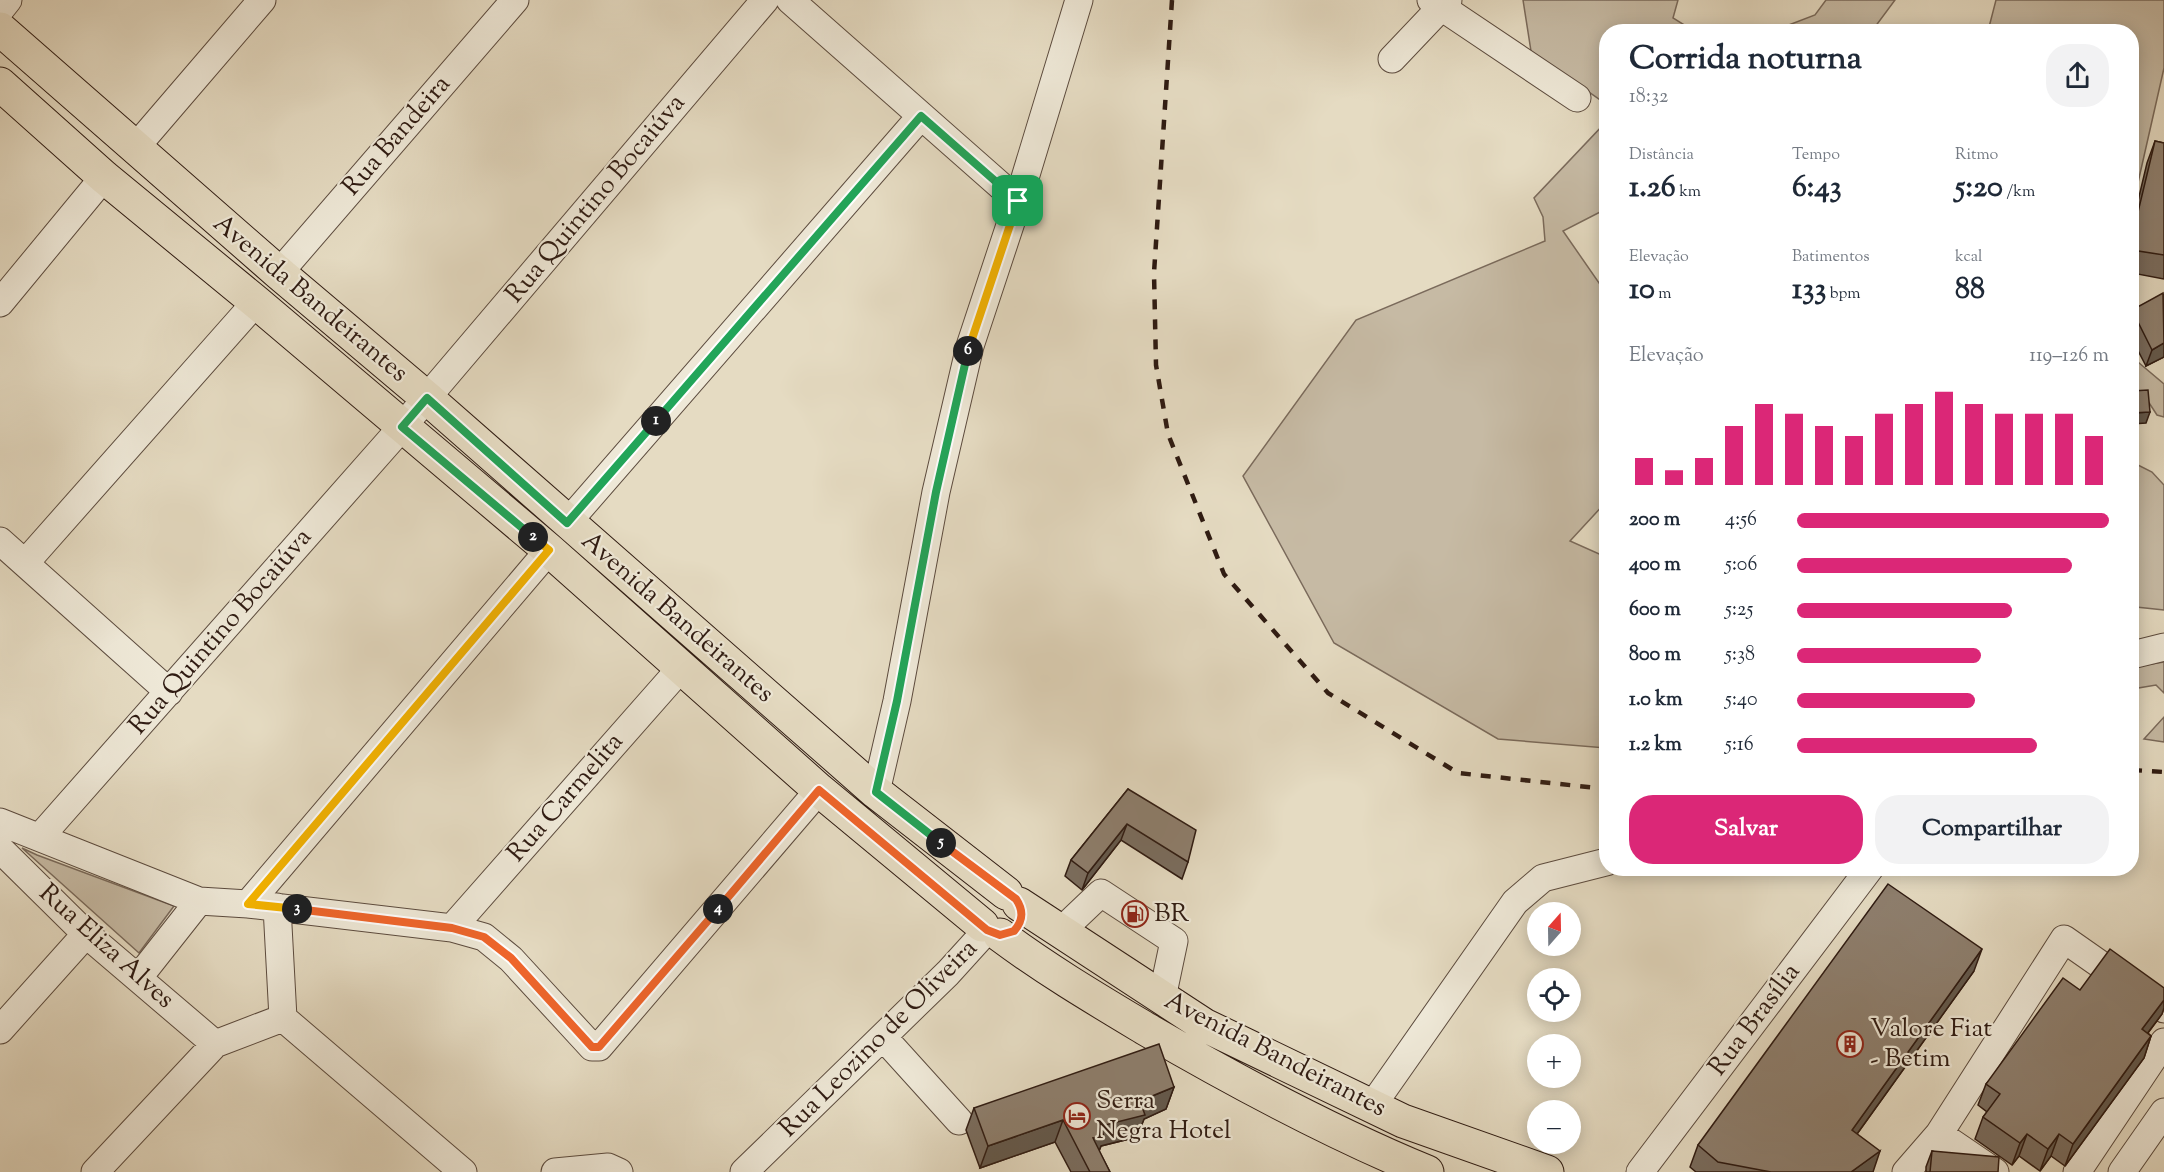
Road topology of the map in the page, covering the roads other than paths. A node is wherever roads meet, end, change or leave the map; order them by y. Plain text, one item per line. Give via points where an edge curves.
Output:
1 (8, 0) edge
2 (261, 0) edge
3 (515, 0) edge
4 (765, 0) edge
5 (790, 0) edge
6 (1079, 0) edge
7 (1440, 3) edge
8 (0, 10) edge
9 (0, 29) edge
10 (1392, 59) dead end
11 (0, 84) edge
12 (1576, 98) dead end
13 (921, 116) junction
14 (135, 148) junction
15 (104, 177) junction
16 (1018, 201) junction
17 (279, 273) junction
18 (256, 302) junction
19 (0, 303) edge
20 (427, 398) junction
21 (402, 427) junction
22 (567, 523) junction
23 (0, 541) edge
24 (549, 550) junction
25 (26, 562) junction
26 (2164, 647) edge
27 (2139, 654) edge
28 (681, 668) junction
29 (169, 692) junction
30 (819, 790) junction
31 (876, 792) junction
32 (0, 822) edge
33 (40, 837) junction
34 (0, 849) edge
35 (1599, 864) edge
36 (1864, 876) edge
37 (1013, 899) junction
38 (199, 901) junction
39 (248, 904) junction
40 (277, 907) junction
41 (452, 928) junction
42 (990, 930) junction
43 (1061, 931) junction
44 (86, 934) junction
45 (139, 977) junction
46 (1162, 998) junction
47 (2164, 1009) edge
48 (283, 1018) junction
49 (0, 1030) edge
50 (883, 1037) junction
51 (2164, 1042) edge
52 (215, 1044) junction
53 (1372, 1106) junction
54 (2164, 1112) edge
55 (959, 1121) dead end
56 (1939, 1134) junction
57 (95, 1172) edge
58 (463, 1172) edge
59 (555, 1172) edge
60 (618, 1172) edge
61 (744, 1172) edge
62 (1427, 1172) edge
63 (1547, 1172) edge
64 (1640, 1172) edge
65 (1906, 1172) edge
66 (1995, 1172) edge
67 (2077, 1172) edge
68 (2122, 1172) edge

1 - 8 street
2 - 14 street
3 - 17 street, Rua Bandeira
4 - 20 street, Rua Quintino Bocaiúva
5 - 13 street
6 - 16 street
7 - 10 street
7 - 12 street
9 - 14 main road, Avenida Bandeirantes
11 - 15 main road, Avenida Bandeirantes
13 - 16 street
13 - 22 street
14 - 17 main road, Avenida Bandeirantes
15 - 18 main road, Avenida Bandeirantes
15 - 19 street
16 - 31 street via 969,346
17 - 20 main road, Avenida Bandeirantes
18 - 21 main road, Avenida Bandeirantes
18 - 25 street
20 - 21 street, Rua Quintino Bocaiúva
20 - 22 main road, Avenida Bandeirantes
21 - 24 main road, Avenida Bandeirantes
21 - 29 street, Rua Quintino Bocaiúva
22 - 31 main road, Avenida Bandeirantes
23 - 25 street
24 - 28 main road, Avenida Bandeirantes
24 - 39 street
25 - 29 street
26 - 27 street
28 - 30 main road, Avenida Bandeirantes
28 - 41 street, Rua Carmelita
29 - 33 street, Rua Quintino Bocaiúva
30 - 41 street via 604,1043 592,1047 511,958 484,937
30 - 42 main road, Avenida Bandeirantes
31 - 37 main road, Avenida Bandeirantes
32 - 33 street
33 - 38 street
34 - 44 street, Rua Eliza Alves
35 - 53 street via 1543,878 1515,902
36 - 64 street, Rua Brasília
37 - 42 main road via 1022,911 1019,925 1014,931
37 - 43 main road, Avenida Bandeirantes
38 - 39 street
38 - 45 street
39 - 40 street
40 - 41 street
40 - 48 street
42 - 50 street, Rua Leozino de Oliveira
42 - 62 main road, Avenida Bandeirantes via 1046,969 1205,1064
43 - 46 main road, Avenida Bandeirantes
43 - 46 street via 1101,893 1174,941
44 - 45 street, Rua Eliza Alves
44 - 49 street
45 - 52 street, Rua Eliza Alves
46 - 53 main road, Avenida Bandeirantes via 1204,1025
47 - 56 street via 2064,939
48 - 52 street
48 - 58 street
50 - 55 street
50 - 61 street, Rua Leozino de Oliveira
51 - 67 street
52 - 57 street
53 - 63 main road, Avenida Bandeirantes via 1403,1121
54 - 68 street
56 - 65 street
56 - 66 street
59 - 60 street via 608,1167

